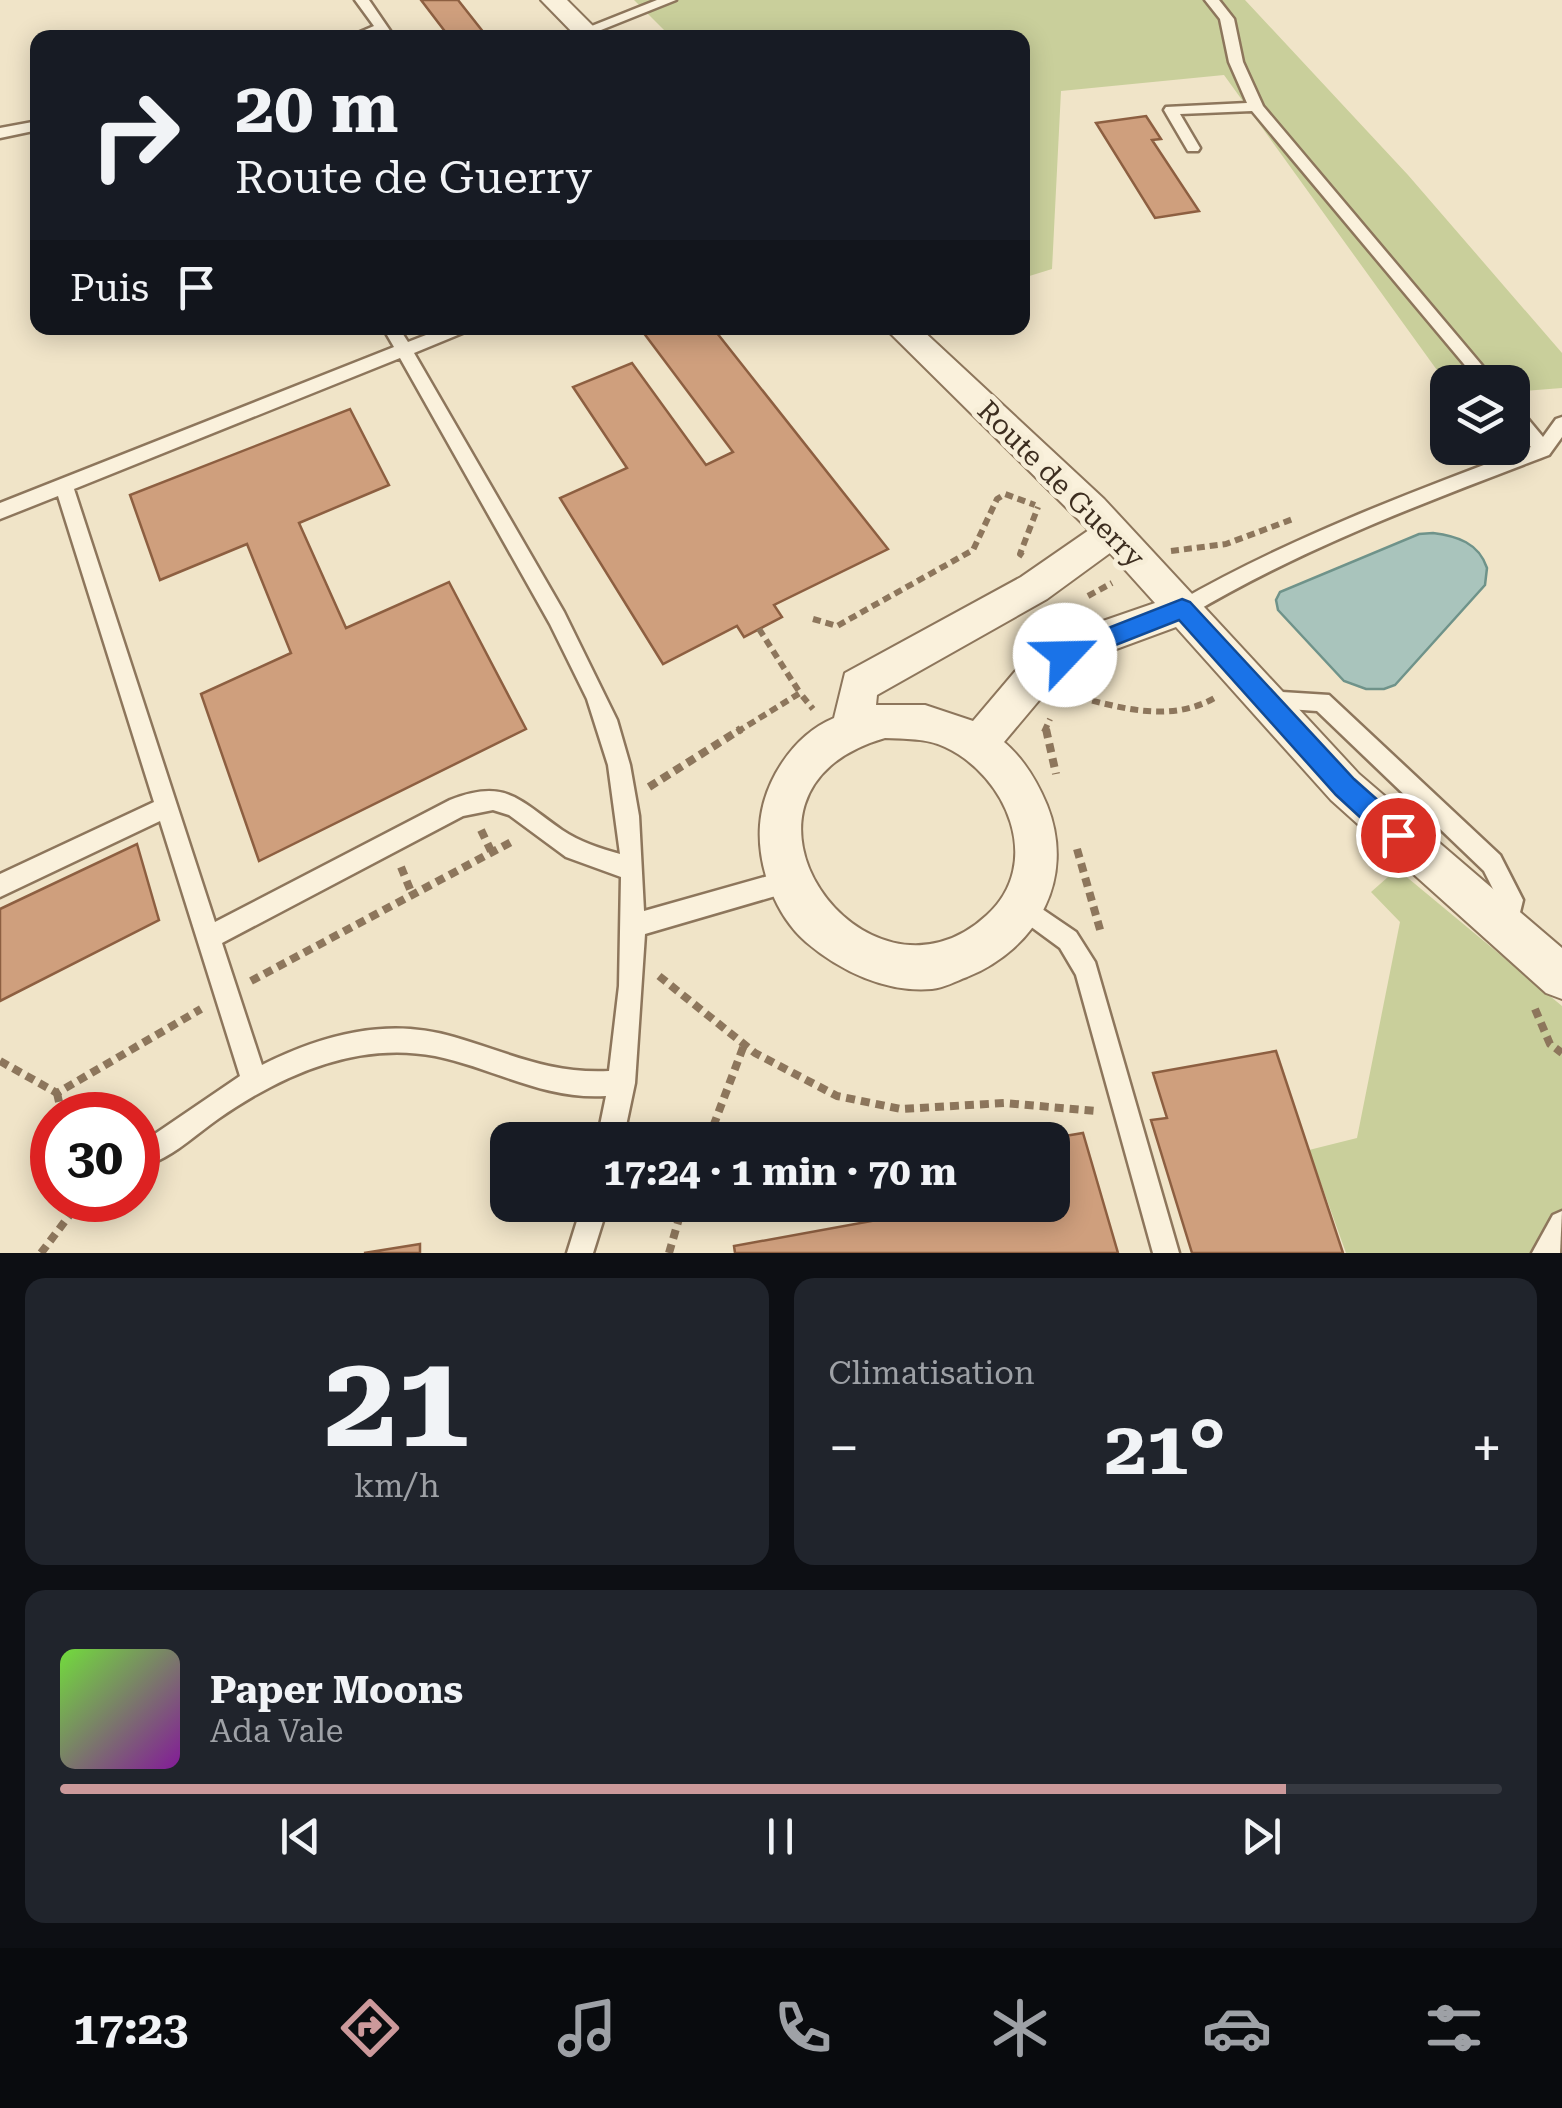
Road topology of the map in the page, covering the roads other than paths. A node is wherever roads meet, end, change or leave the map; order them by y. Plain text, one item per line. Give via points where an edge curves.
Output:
1 (362, 0) edge
2 (553, 0) edge
3 (669, 0) edge
4 (1212, 0) edge
5 (384, 30) edge
6 (585, 30) edge
7 (598, 30) edge
8 (1256, 107) junction
9 (30, 127) edge
10 (0, 134) edge
11 (1194, 148) dead end
12 (396, 335) edge
13 (441, 335) edge
14 (908, 335) edge
15 (404, 349) junction
16 (1474, 365) edge
17 (1562, 424) edge
18 (1530, 435) edge
19 (1562, 443) edge
20 (1542, 450) junction
21 (64, 487) junction
22 (0, 512) edge
23 (1113, 532) junction
24 (1182, 609) junction
25 (844, 733) junction
26 (978, 744) junction
27 (166, 807) junction
28 (632, 868) junction
29 (789, 880) junction
30 (0, 886) edge
31 (1023, 907) junction
32 (632, 926) junction
33 (208, 938) junction
34 (1562, 977) edge
35 (254, 1080) junction
36 (622, 1083) junction
37 (614, 1122) edge
38 (160, 1145) edge
39 (590, 1222) edge
40 (1562, 1224) edge
41 (580, 1253) edge
42 (1166, 1253) edge
43 (1546, 1253) edge

1 - 5 lane
2 - 6 street
3 - 7 lane
4 - 8 lane via 1227,19
8 - 11 lane via 1171,110
8 - 16 lane
9 - 10 lane
12 - 15 lane
13 - 15 lane
14 - 23 street, Route de Guerry
15 - 21 lane
15 - 28 lane via 564,632 606,722 627,800
17 - 20 lane
18 - 20 lane
19 - 20 lane
20 - 24 lane via 1322,535
21 - 22 lane
21 - 27 lane
23 - 24 street, Route de Guerry
23 - 25 street via 1034,588 858,685
24 - 26 street via 1087,643 1043,667
24 - 34 street, Route de Guerry via 1345,787
25 - 26 street via 885,720 933,724
25 - 29 street via 805,762 782,803 779,850
26 - 31 street via 1013,778 1034,822 1036,870
27 - 30 lane
27 - 33 lane
28 - 32 lane
28 - 33 lane via 564,844 514,803 496,797 468,803
29 - 31 street via 795,899 830,938 878,962 932,967 981,950
29 - 32 lane
31 - 42 lane via 1068,940 1088,970
32 - 36 lane
33 - 35 lane
35 - 36 lane via 344,1049 404,1039 564,1084
35 - 38 lane
36 - 37 lane
39 - 41 lane
40 - 43 lane

